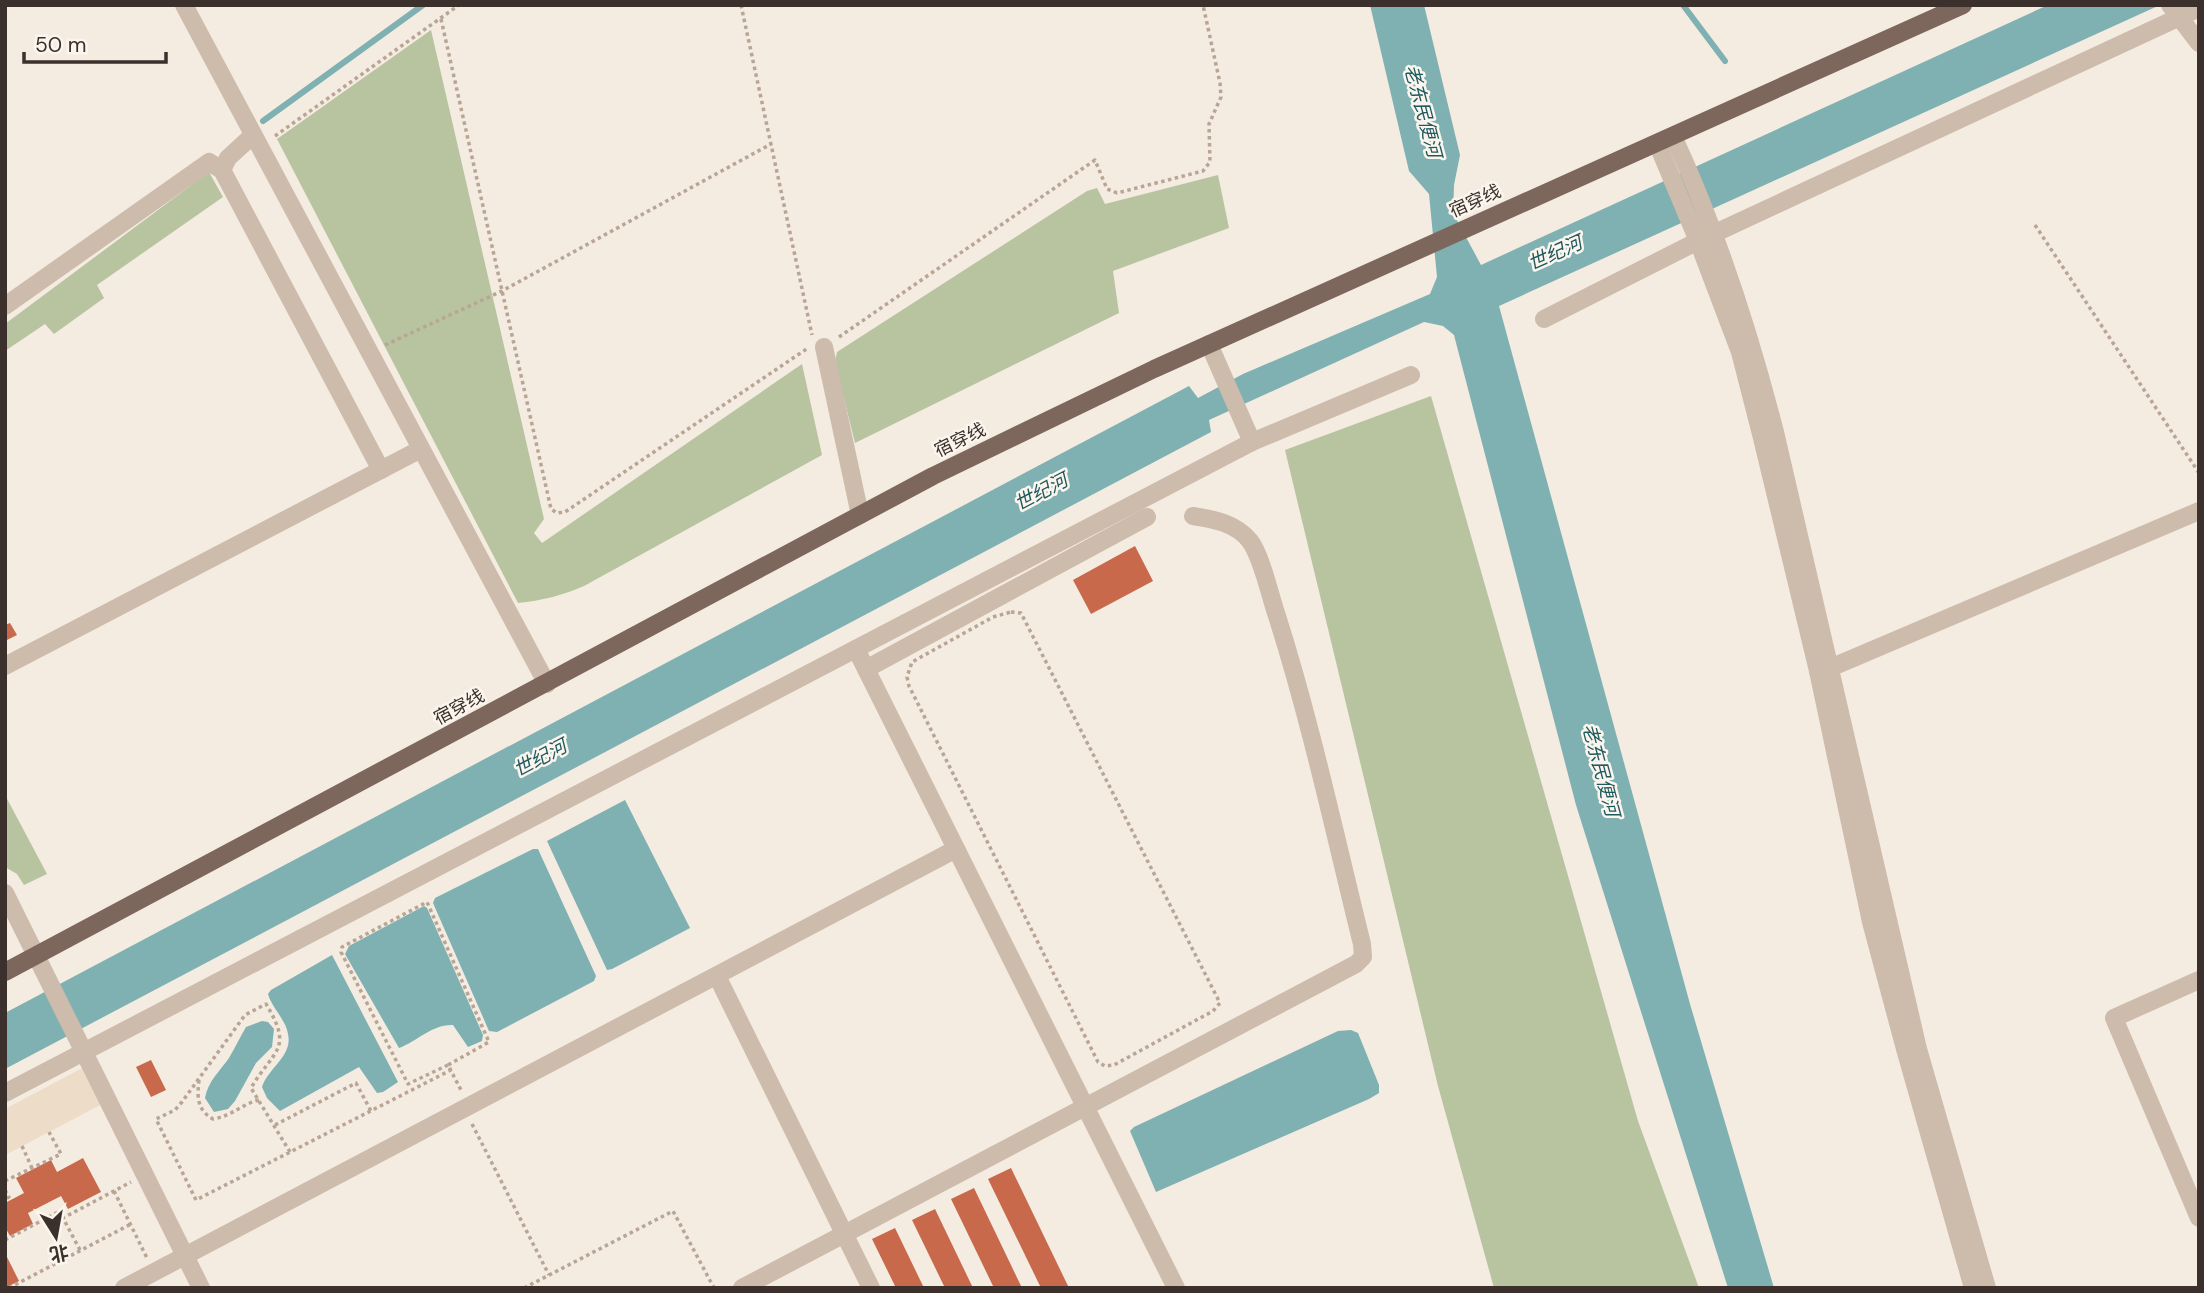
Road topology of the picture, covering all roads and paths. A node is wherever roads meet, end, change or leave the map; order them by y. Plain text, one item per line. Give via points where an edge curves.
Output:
1 (184, 5) edge
2 (458, 5) edge
3 (741, 5) edge
4 (1203, 5) edge
5 (1963, 5) edge
6 (2199, 8) edge
7 (2174, 11) edge
8 (441, 19) junction
9 (2199, 43) edge
10 (1665, 139) junction
11 (256, 141) junction
12 (771, 144) junction
13 (222, 170) junction
14 (2035, 225) dead end
15 (1703, 232) junction
16 (502, 290) junction
17 (5, 306) edge
18 (1544, 319) dead end
19 (1209, 344) junction
20 (824, 348) joint
21 (370, 352) junction
22 (1411, 375) dead end
23 (1249, 434) junction
24 (421, 449) junction
25 (381, 470) junction
26 (2199, 473) edge
27 (2199, 510) edge
28 (860, 515) junction
29 (1193, 516) dead end
30 (1147, 517) dead end
31 (989, 611) junction
32 (856, 649) junction
33 (5, 666) edge
34 (866, 669) junction
35 (1824, 670) junction
36 (547, 684) junction
37 (956, 849) junction
38 (5, 893) edge
39 (36, 956) junction
40 (5, 972) edge
41 (717, 976) junction
42 (2199, 980) edge
43 (81, 1047) junction
44 (448, 1065) junction
45 (451, 1070) junction
46 (199, 1080) junction
47 (5, 1093) edge
48 (259, 1100) junction
49 (467, 1107) junction
50 (1084, 1107) junction
51 (371, 1111) junction
52 (275, 1125) junction
53 (49, 1132) dead end
54 (22, 1146) dead end
55 (290, 1152) junction
56 (32, 1168) junction
57 (145, 1175) junction
58 (5, 1181) edge
59 (5, 1190) edge
60 (114, 1191) junction
61 (5, 1199) edge
62 (63, 1218) junction
63 (2199, 1218) edge
64 (131, 1224) junction
65 (845, 1233) junction
66 (5, 1240) edge
67 (80, 1250) junction
68 (185, 1256) junction
69 (154, 1272) junction
70 (549, 1275) junction
71 (12, 1287) edge
72 (124, 1288) edge
73 (201, 1288) edge
74 (524, 1288) edge
75 (714, 1288) edge
76 (741, 1288) edge
77 (871, 1288) edge
78 (1176, 1288) edge
79 (1973, 1288) edge
80 (1987, 1288) edge

1 - 11 street
2 - 8 path
3 - 12 path
4 - 20 path via 1221,97 1209,124 1210,162 1203,171 1117,193 1107,189 1095,160
5 - 10 main road, 宿穿线
6 - 7 street
7 - 9 street
7 - 15 street
8 - 11 path
8 - 16 path
10 - 15 street via 1666,164
10 - 15 street via 1683,158
10 - 19 main road, 宿穿线
11 - 13 street via 228,158
11 - 21 street
12 - 16 path
12 - 16 path via 815,347 565,512 551,509
13 - 17 street via 209,162
13 - 25 street
14 - 26 path
15 - 18 street
15 - 35 street via 1740,352
16 - 21 path
19 - 23 street
19 - 28 main road, 宿穿线
20 - 28 street
21 - 24 street
22 - 23 street
23 - 32 street
24 - 25 street
24 - 36 street
25 - 33 street
27 - 35 street
28 - 36 main road, 宿穿线
29 - 50 street via 1236,529 1250,541 1261,566 1295,672 1363,957
30 - 31 street
31 - 31 path via 912,662 909,686 1098,1062 1114,1065 1220,1003 1021,613
31 - 34 street
32 - 34 street
32 - 43 street
34 - 37 street
35 - 79 street via 1871,922
35 - 80 street via 1918,1049
36 - 39 main road, 宿穿线
37 - 41 street
37 - 50 street
38 - 39 street
39 - 40 main road, 宿穿线
39 - 43 street
41 - 49 street
41 - 65 street
42 - 63 street via 2114,1018
43 - 47 street
43 - 57 street
44 - 44 path via 489,1042 427,902 342,947 341,952 408,1084
44 - 45 path
45 - 49 path
45 - 51 path
46 - 48 path via 201,1109 213,1119
46 - 48 path via 245,1015 265,1004 281,1038 276,1054 251,1088
46 - 55 path via 175,1110 156,1119 196,1200
48 - 52 path
49 - 68 street
49 - 70 path
50 - 65 street
50 - 78 street
51 - 52 path via 356,1083
51 - 55 path
52 - 55 path
53 - 56 path via 61,1154
54 - 56 path
56 - 58 path
57 - 60 path
57 - 68 street
59 - 61 path via 9,1197
60 - 62 path
60 - 64 path
62 - 66 path via 60,1211
62 - 67 path
64 - 67 path
64 - 69 path
65 - 76 street
65 - 77 street
67 - 71 path
68 - 69 street
68 - 73 street
69 - 72 street
70 - 74 path
70 - 75 path via 673,1211

